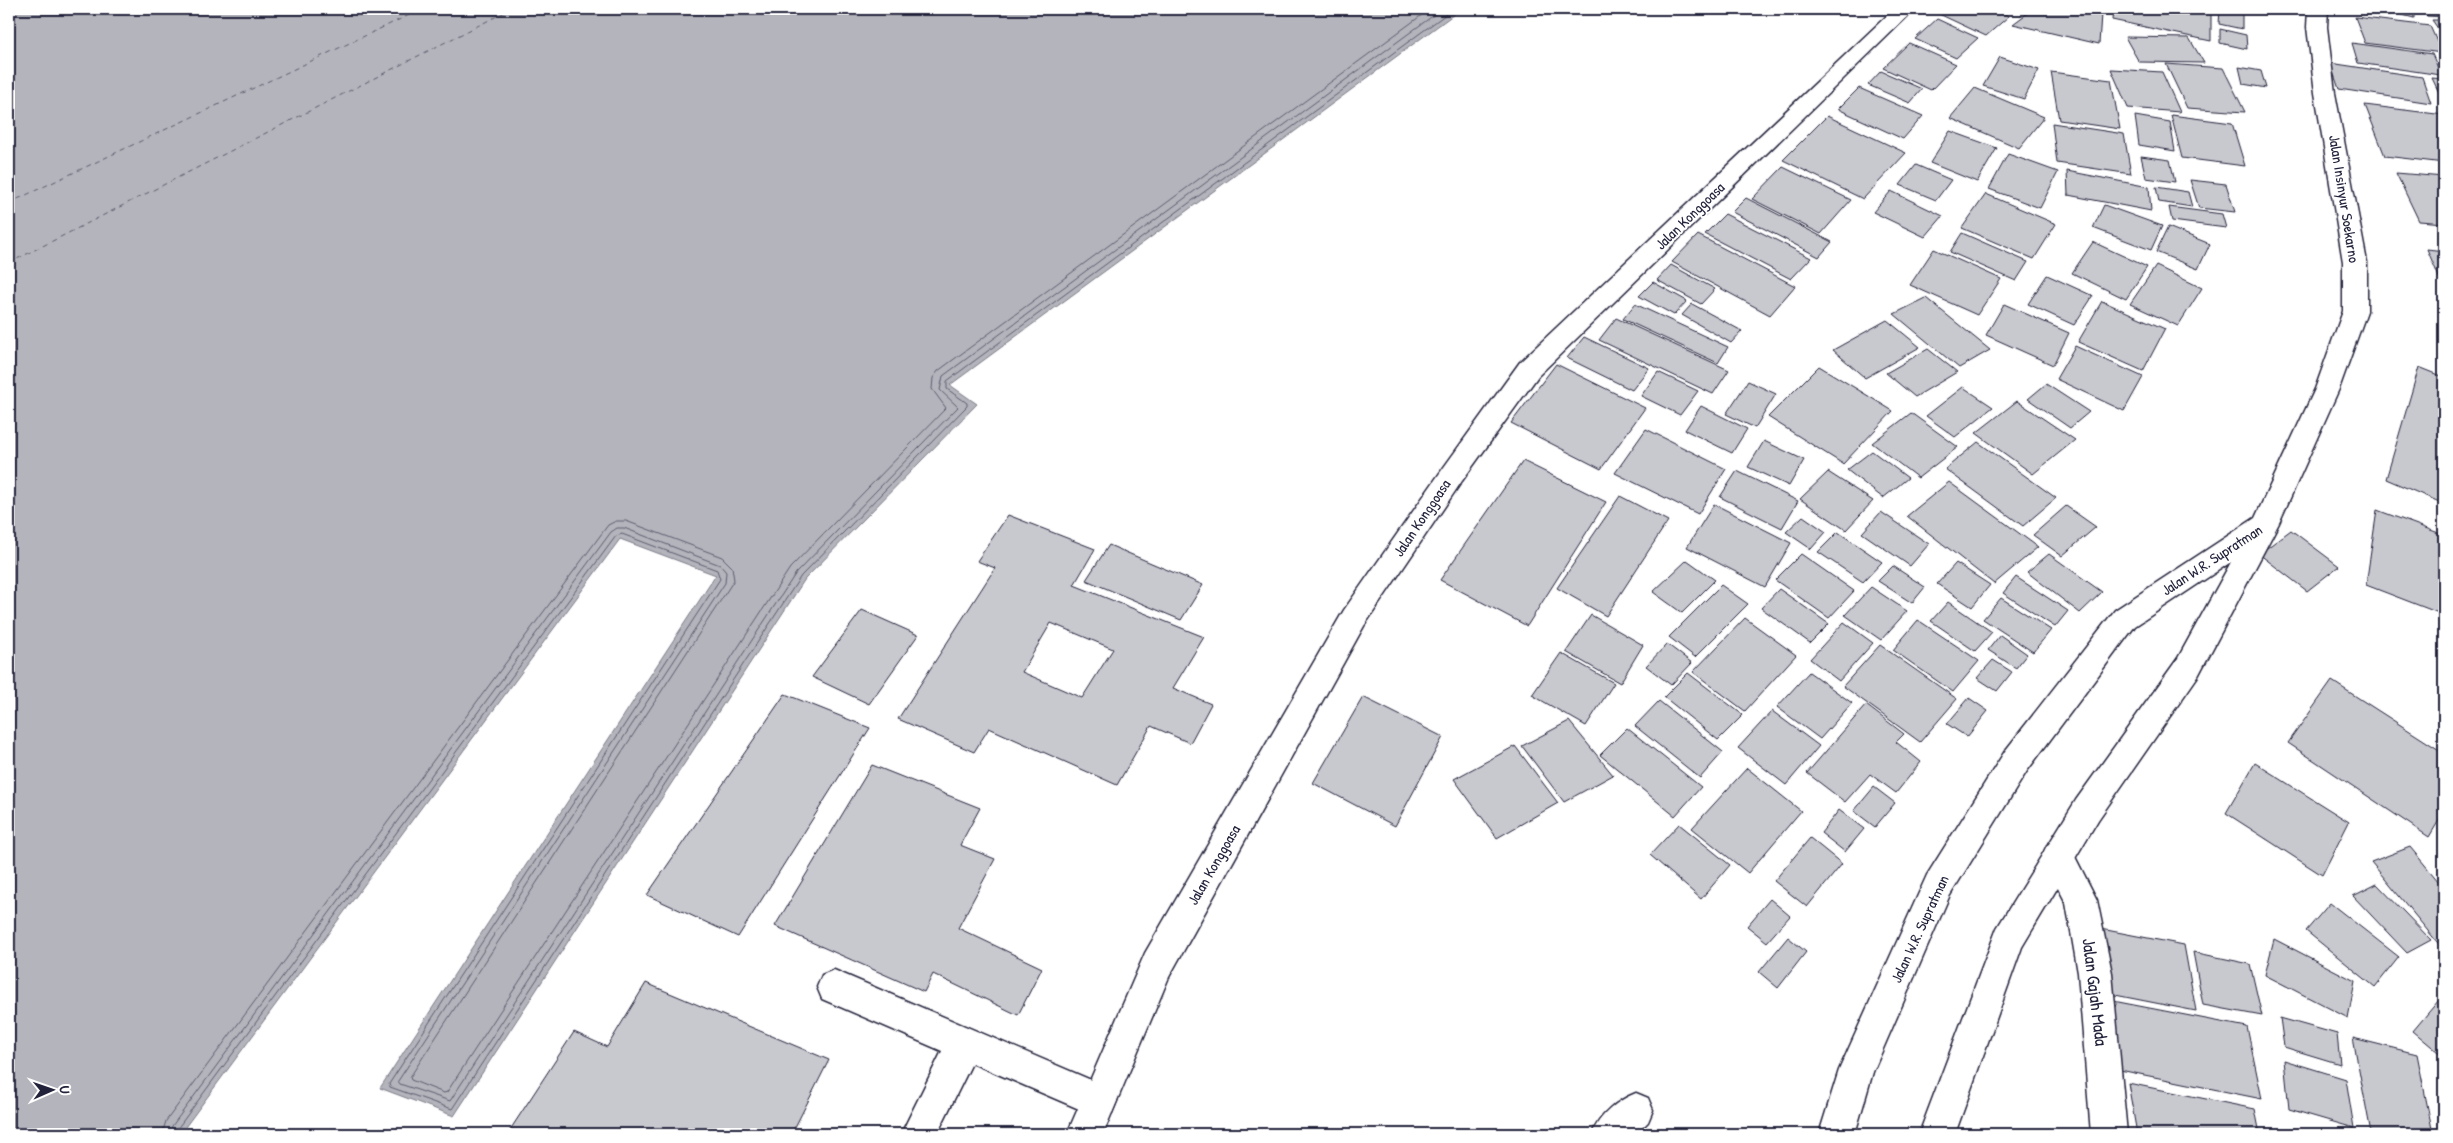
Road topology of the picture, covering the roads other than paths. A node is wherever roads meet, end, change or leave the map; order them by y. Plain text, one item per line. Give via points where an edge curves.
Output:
1 (1905, 9) edge
2 (2318, 9) edge
3 (2266, 523) junction
4 (2058, 856) junction
5 (834, 987) dead end
6 (964, 1043) junction
7 (1100, 1101) junction
8 (1636, 1110) dead end
9 (919, 1134) edge
10 (1085, 1134) edge
11 (1610, 1134) edge
12 (1837, 1134) edge
13 (1937, 1134) edge
14 (2109, 1134) edge

1 - 7 main road, Jalan Konggoasa via 1529,369 1354,618 1157,965
2 - 3 main road, Jalan Insinyur Soekarno via 2325,93 2355,262 2355,310 2327,389
3 - 4 main road, Jalan W.R. Supratman via 2188,667
3 - 12 main road, Jalan W.R. Supratman via 2125,618 2016,761 1938,886 1856,1070
4 - 13 main road, Jalan W.R. Supratman via 2009,939
4 - 14 main road, Jalan Gajah Mada via 2081,900 2096,973
5 - 6 main road
6 - 7 main road
6 - 9 main road
7 - 10 main road, Jalan Konggoasa
8 - 11 main road

